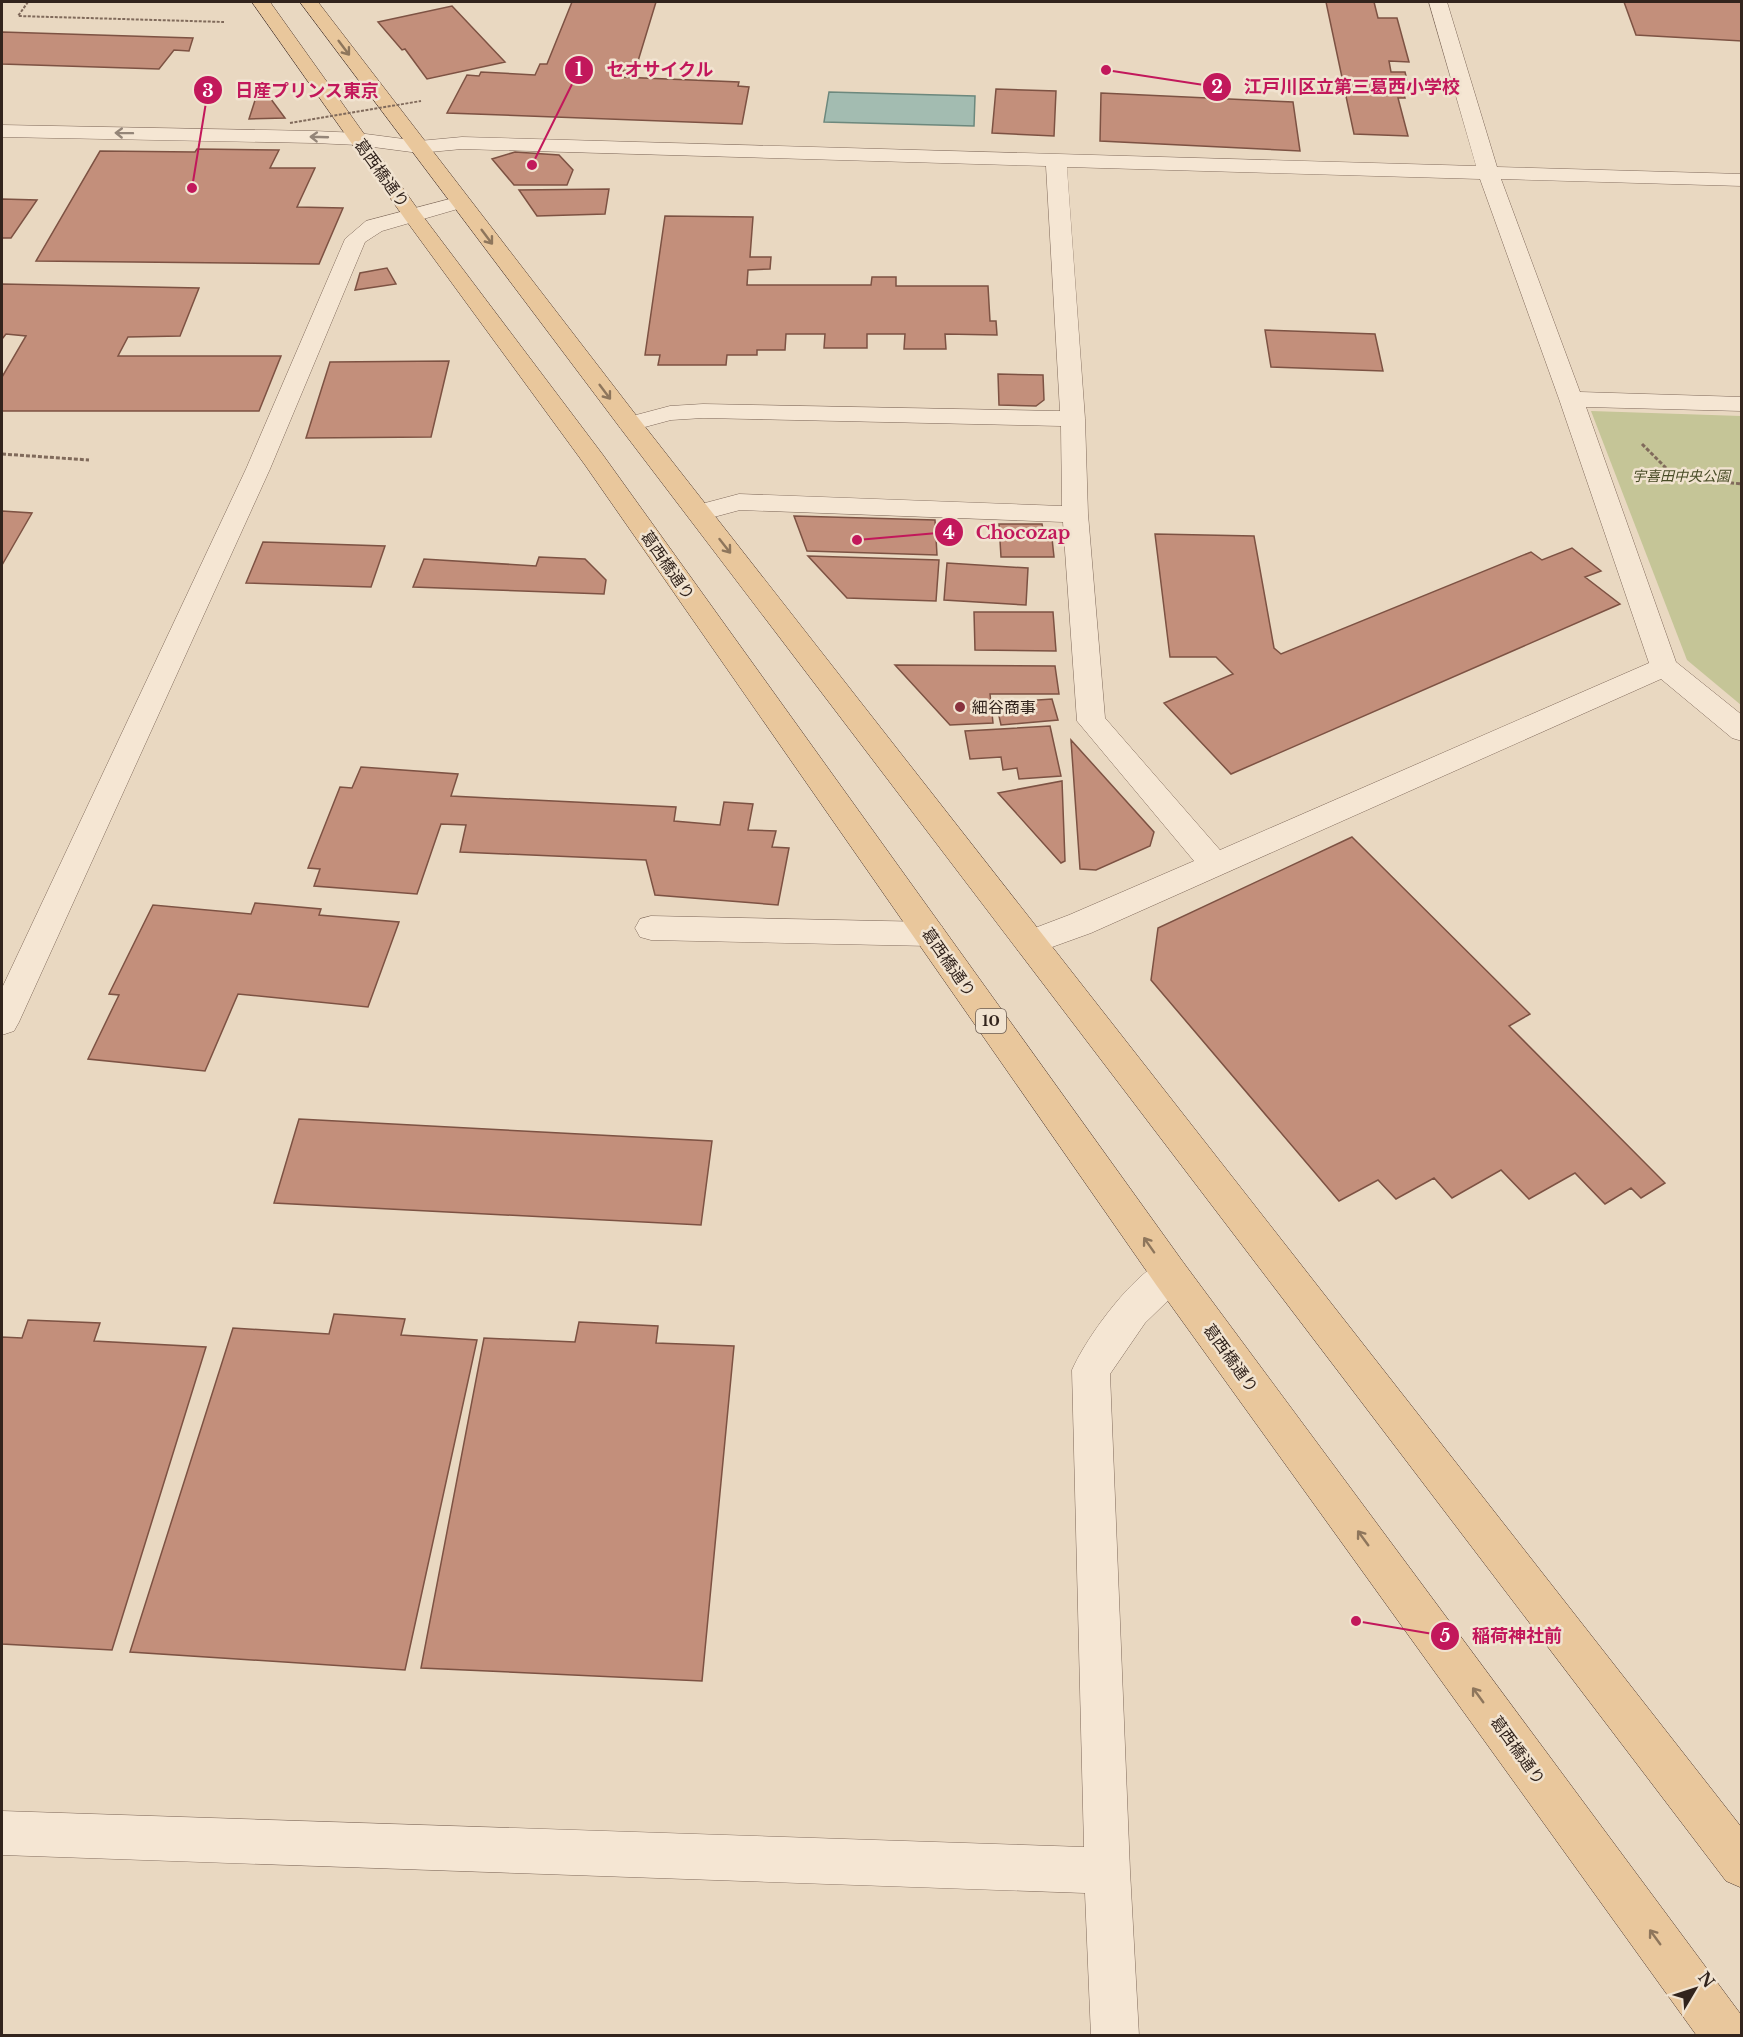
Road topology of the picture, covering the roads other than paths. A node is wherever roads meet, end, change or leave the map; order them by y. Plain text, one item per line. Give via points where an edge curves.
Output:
1 (261, 2) edge
2 (309, 2) edge
3 (1438, 2) edge
4 (2, 131) edge
5 (358, 139) junction
6 (419, 147) junction
7 (1056, 160) junction
8 (1488, 172) junction
9 (1742, 180) edge
10 (461, 202) junction
11 (412, 215) junction
12 (1571, 399) junction
13 (1742, 404) edge
14 (1073, 419) junction
15 (630, 424) junction
16 (699, 513) junction
17 (1075, 514) junction
18 (1664, 667) junction
19 (1742, 731) edge
20 (1214, 864) junction
21 (651, 928) dead end
22 (930, 934) junction
23 (1030, 943) junction
24 (2, 1022) edge
25 (1170, 1274) junction
26 (2, 1833) edge
27 (1742, 1865) edge
28 (1107, 1871) junction
29 (1115, 2036) edge
30 (1727, 2036) edge

1 - 5 main road, 葛西橋通り / 10
2 -> 6 main road
3 - 8 street
5 -> 4 street
5 - 6 street
5 - 11 main road, 葛西橋通り / 10
6 - 7 street via 462,143
6 - 10 main road
7 - 8 street
7 - 14 street
8 - 9 street
8 - 12 street
10 - 11 street
10 -> 15 main road
11 - 22 main road, 葛西橋通り / 10 via 594,460
11 - 24 street via 374,226 356,239 258,469
12 - 13 street
12 - 18 street
14 - 15 street via 703,411 670,413
14 - 17 street
15 - 16 main road
16 - 17 street via 739,502
16 -> 23 main road
17 - 20 street via 1090,721
18 - 19 street
18 - 20 street
20 - 23 street
21 - 22 street
25 -> 22 main road, 葛西橋通り / 10
23 - 27 main road
25 - 28 street via 1132,1311 1091,1370
30 -> 25 main road, 葛西橋通り / 10
26 - 28 street
28 - 29 street

